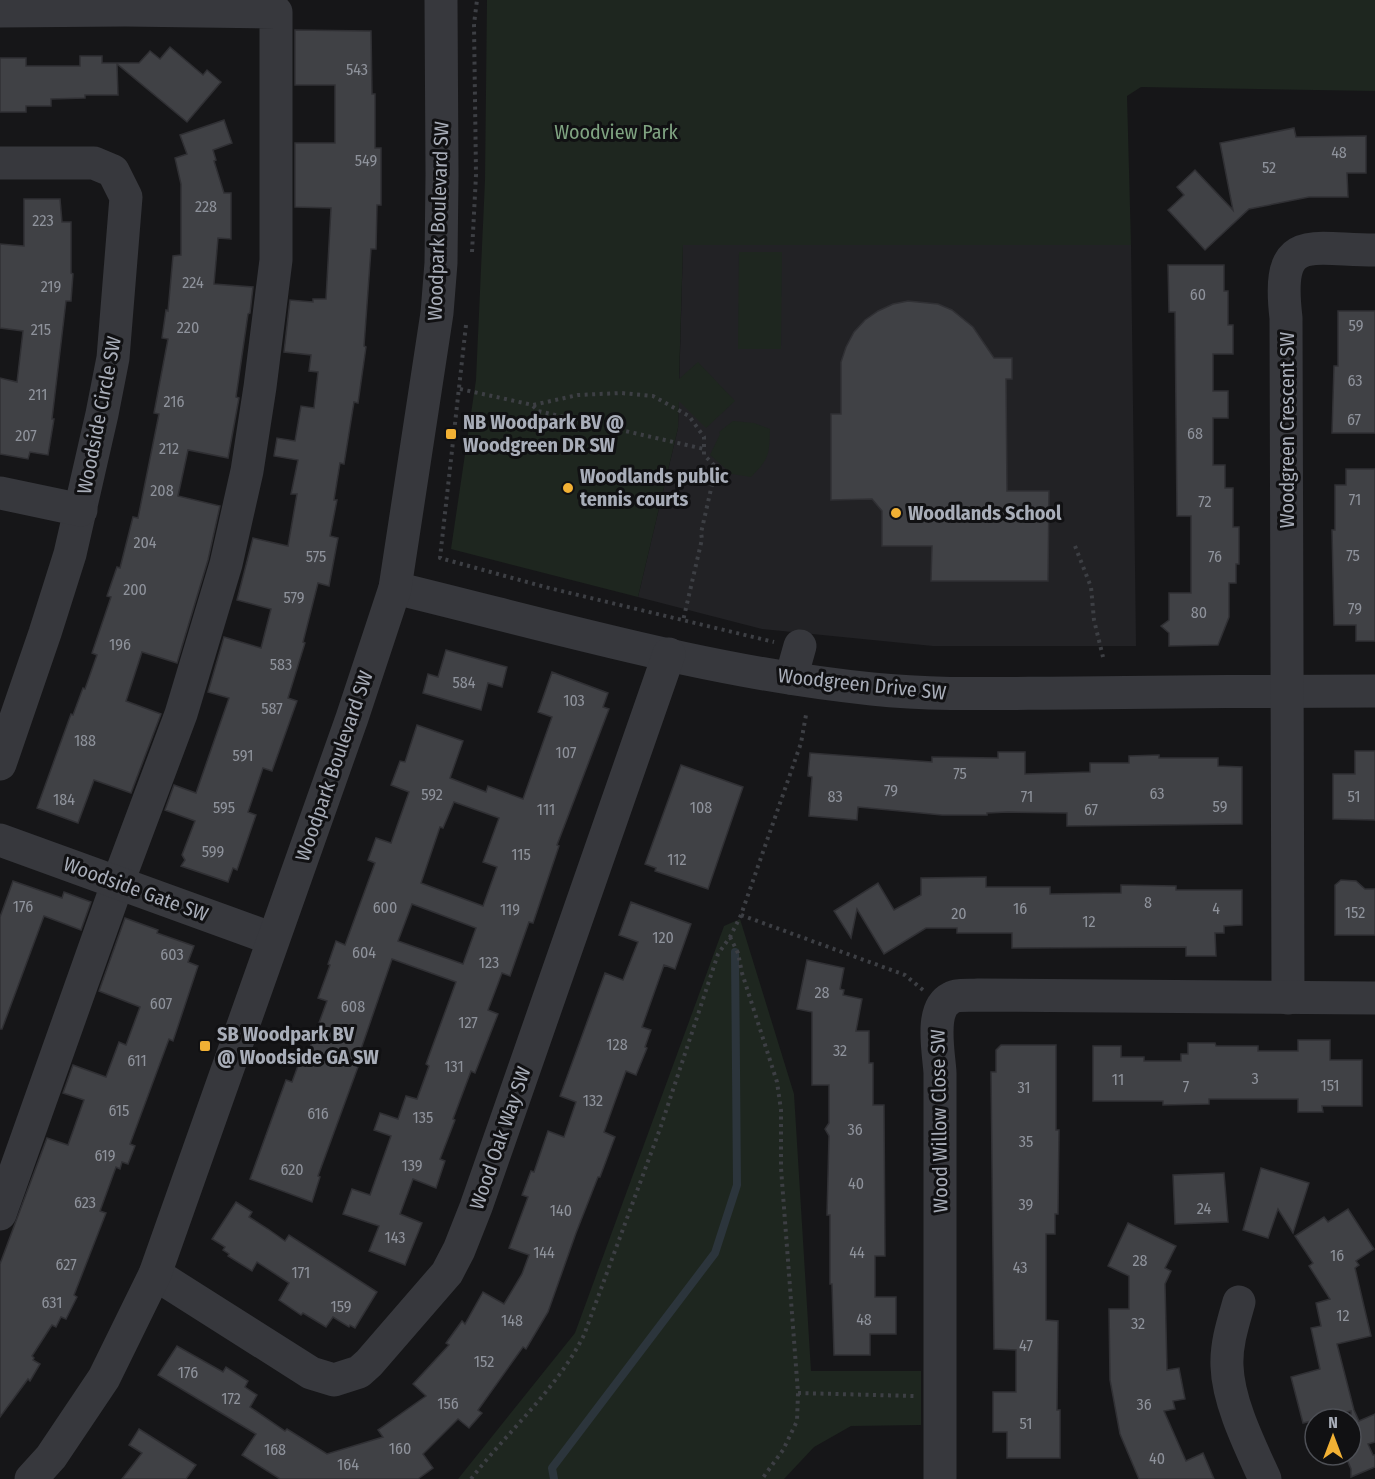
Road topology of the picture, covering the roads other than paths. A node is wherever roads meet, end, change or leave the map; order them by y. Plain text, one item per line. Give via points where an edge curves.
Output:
1 (441, 0) edge
2 (127, 5) edge
3 (0, 11) edge
4 (0, 163) edge
5 (1375, 250) edge
6 (0, 493) edge
7 (81, 510) junction
8 (395, 588) junction
9 (789, 645) road end
10 (669, 654) junction
11 (791, 678) junction
12 (1287, 691) junction
13 (1375, 691) edge
14 (0, 764) edge
15 (0, 840) edge
16 (118, 882) junction
17 (273, 939) junction
18 (1288, 998) junction
19 (1375, 998) edge
20 (0, 1214) edge
21 (155, 1274) junction
22 (1239, 1302) dead end
23 (31, 1479) edge
24 (940, 1479) edge
25 (1265, 1479) edge

1 - 8 street, Woodpark Boulevard SW via 442,175 437,313
2 - 3 street
2 - 16 street via 276,12 276,260 247,471 226,564 181,714
4 - 7 street, Woodside Circle SW via 94,163 113,171 126,197 113,358
5 - 12 street, Woodgreen Crescent SW via 1313,248 1298,253 1288,263 1284,280
6 - 7 street
7 - 14 street, Woodside Circle SW via 45,633
8 - 10 street, Woodgreen Drive SW
8 - 17 street, Woodpark Boulevard SW
9 - 11 street
10 - 11 street, Woodgreen Drive SW
10 - 21 street, Wood Oak Way SW via 476,1207 447,1273 369,1363 359,1372 334,1380 311,1373
11 - 12 street, Woodgreen Drive SW via 918,693
12 - 13 street, Woodgreen Drive SW
12 - 18 street
15 - 16 street, Woodside Gate SW
16 - 17 street, Woodside Gate SW
16 - 20 street
17 - 21 street, Woodpark Boulevard SW
18 - 19 street, Wood Willow Close SW
18 - 24 street, Wood Willow Close SW via 979,995 952,997 942,1005 937,1019
21 - 23 street, Woodpark Boulevard SW via 104,1378 51,1457
22 - 25 street via 1227,1365 1233,1401

